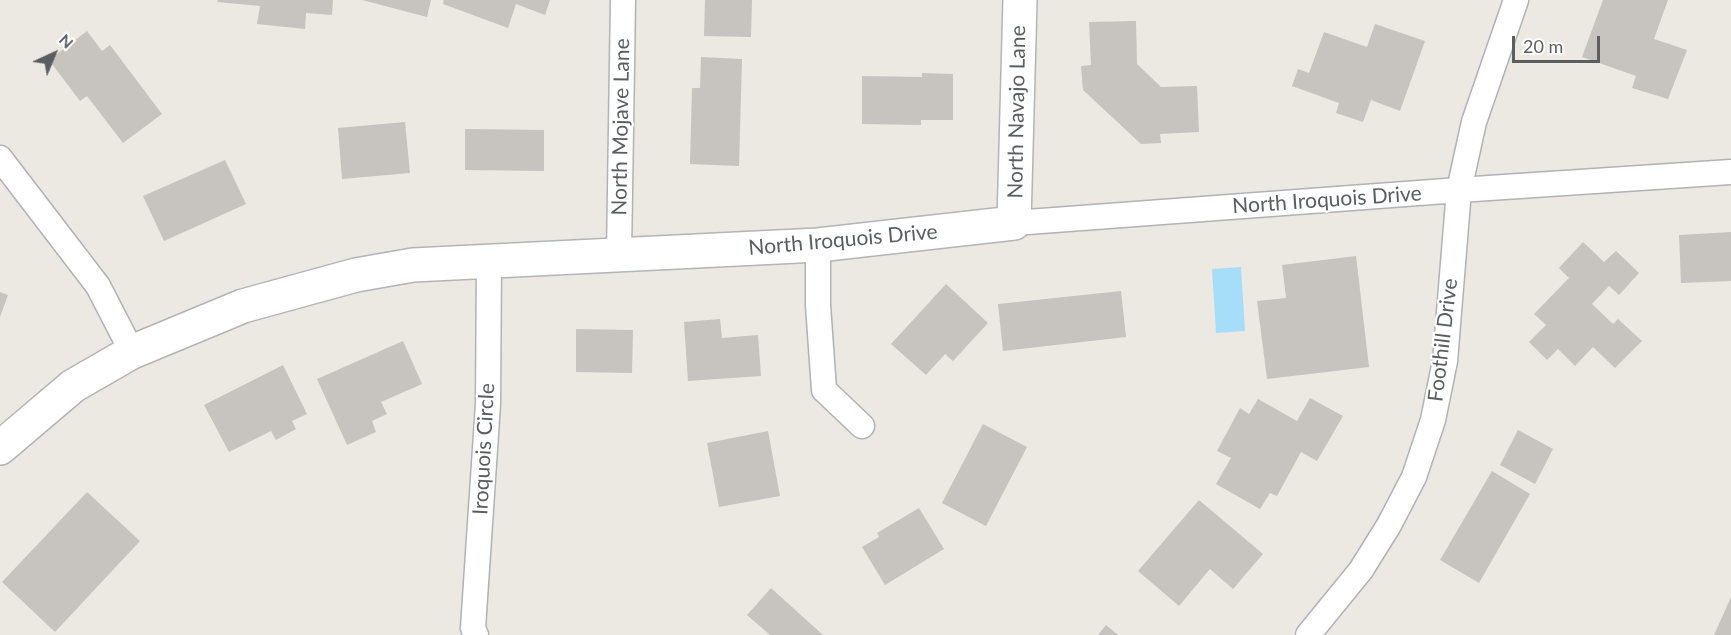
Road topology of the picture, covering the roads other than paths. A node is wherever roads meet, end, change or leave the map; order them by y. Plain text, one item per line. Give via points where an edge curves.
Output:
1 (623, 0) edge
2 (1020, 0) edge
3 (1516, 0) edge
4 (0, 158) edge
5 (1731, 172) edge
6 (1459, 190) junction
7 (1014, 223) junction
8 (818, 245) junction
9 (619, 255) junction
10 (489, 261) junction
11 (132, 352) junction
12 (862, 426) dead end
13 (0, 448) edge
14 (476, 635) edge
15 (1308, 635) edge

1 - 9 street, North Mojave Lane
2 - 7 street, North Navajo Lane
3 - 6 street, Foothill Drive via 1474,122
4 - 11 street via 98,286
5 - 6 street, North Iroquois Drive
6 - 7 street, North Iroquois Drive
6 - 15 street, Foothill Drive via 1445,361 1433,420 1414,477 1361,570
7 - 8 street, North Iroquois Drive
8 - 9 street, North Iroquois Drive
8 - 12 street via 824,390
9 - 10 street, North Iroquois Drive
10 - 11 street, North Iroquois Drive via 413,265 356,275 243,306
10 - 14 street, Iroquois Circle via 488,404
11 - 13 street, North Iroquois Drive via 73,386

